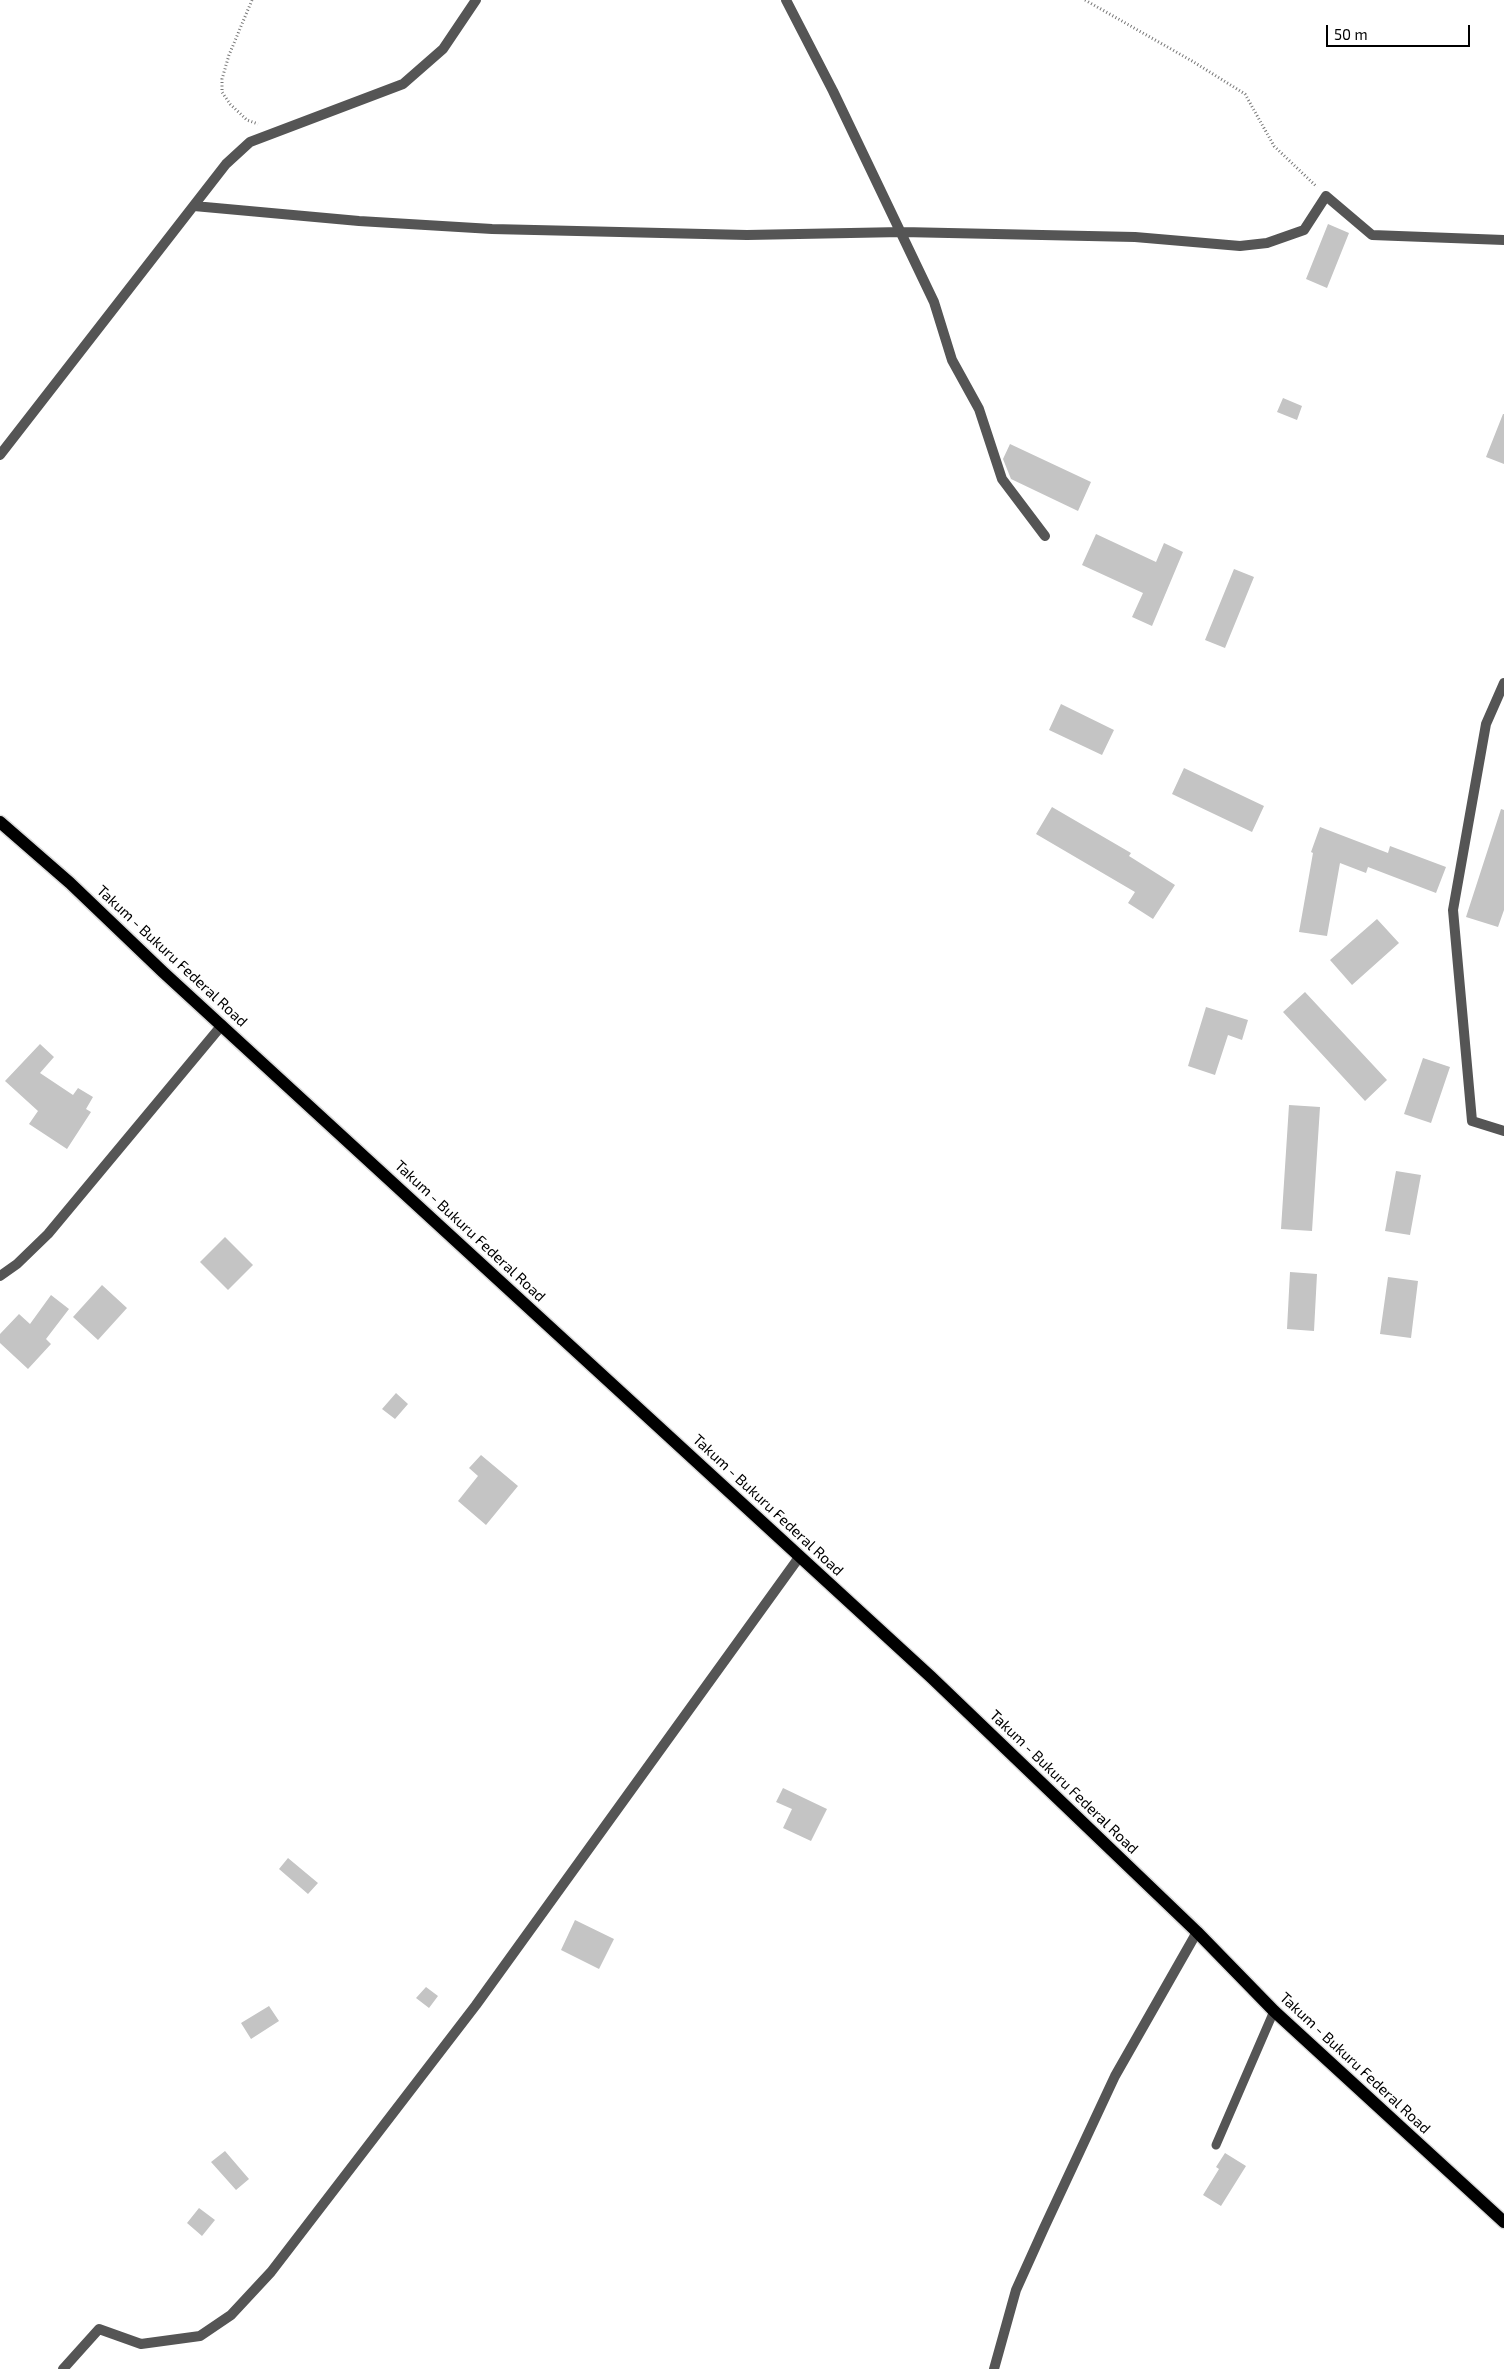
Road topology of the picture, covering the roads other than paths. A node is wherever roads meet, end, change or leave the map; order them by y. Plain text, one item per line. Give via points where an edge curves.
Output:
1 (476, 0) edge
2 (786, 0) edge
3 (194, 206) junction
4 (902, 232) junction
5 (1504, 240) edge
6 (0, 455) edge
7 (1045, 536) dead end
8 (1504, 683) edge
9 (0, 822) edge
10 (222, 1025) junction
11 (1504, 1131) edge
12 (0, 1276) edge
13 (800, 1556) junction
14 (1197, 1932) junction
15 (1274, 2011) junction
16 (1216, 2146) dead end
17 (1504, 2222) edge
18 (63, 2369) edge
19 (994, 2369) edge

1 - 3 street via 443,49 403,84 250,142 226,164
2 - 4 street
3 - 4 street via 492,229 747,234
3 - 6 street
4 - 5 street via 1135,237 1240,246 1267,243 1304,230 1326,196 1372,234
4 - 7 street via 934,302 952,360 979,409 1002,479
8 - 11 street via 1486,724 1453,910 1472,1121
9 - 10 main road, Takum - Bukuru Federal Road
10 - 12 street via 48,1234
10 - 13 main road, Takum - Bukuru Federal Road
13 - 14 main road, Takum - Bukuru Federal Road
13 - 18 street via 476,2005 258,2286 231,2315 200,2336 141,2344 99,2329
14 - 15 main road, Takum - Bukuru Federal Road
14 - 19 street via 1115,2076 1044,2228 1016,2290
15 - 16 lane
15 - 17 main road, Takum - Bukuru Federal Road

